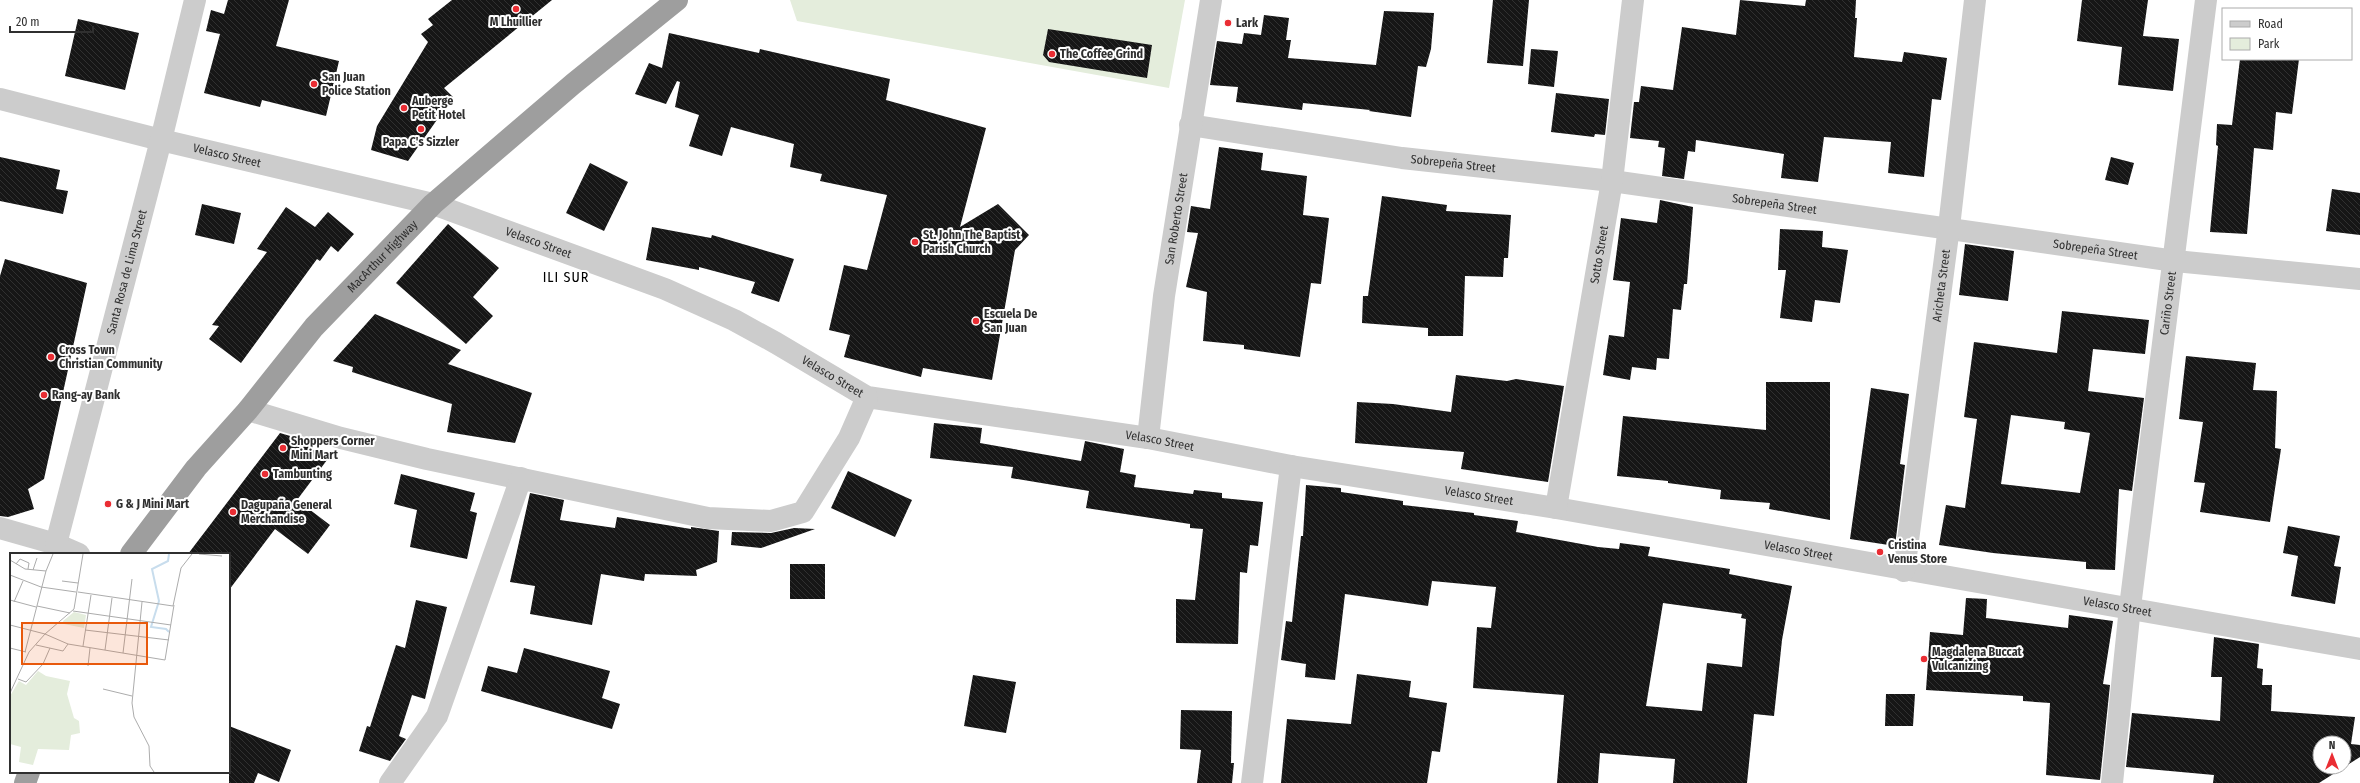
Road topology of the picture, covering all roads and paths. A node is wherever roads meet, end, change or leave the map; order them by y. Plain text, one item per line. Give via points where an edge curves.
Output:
1 (195, 0) edge
2 (677, 0) edge
3 (1211, 0) edge
4 (1633, 0) edge
5 (1974, 0) edge
6 (2206, 0) edge
7 (0, 100) edge
8 (1190, 125) junction
9 (161, 140) junction
10 (1612, 181) junction
11 (433, 204) junction
12 (1949, 227) junction
13 (2175, 260) junction
14 (2360, 279) edge
15 (867, 397) junction
16 (248, 410) junction
17 (1148, 438) junction
18 (1291, 466) junction
19 (521, 478) junction
20 (1556, 508) junction
21 (0, 528) edge
22 (56, 544) junction
23 (77, 553) edge
24 (132, 553) edge
25 (1904, 570) junction
26 (2130, 607) junction
27 (2360, 649) edge
28 (29, 773) edge
29 (25, 783) edge
30 (390, 783) edge
31 (1252, 783) edge
32 (2112, 783) edge

1 - 9 street, Santa Rosa de Lima Street
2 - 11 highway, MacArthur Highway via 573,84
3 - 8 street, San Roberto Street
4 - 10 street, Sotto Street
5 - 12 street, Aricheta Street
6 - 13 street, Cariño Street
7 - 9 street, Velasco Street
8 - 10 street, Sobrepeña Street via 1402,158
8 - 17 street, San Roberto Street via 1164,296
9 - 11 street, Velasco Street
9 - 22 street, Santa Rosa de Lima Street
10 - 12 street, Sobrepeña Street
10 - 20 street, Sotto Street
11 - 15 street, Velasco Street via 666,289 734,320
11 - 16 highway, MacArthur Highway via 314,328
12 - 13 street, Sobrepeña Street
12 - 25 street, Aricheta Street
13 - 14 street, Sobrepeña Street
13 - 26 street, Cariño Street
15 - 17 street, Velasco Street
15 - 19 street via 849,438 803,512 771,521 708,518
16 - 19 street via 341,438
16 - 24 highway, MacArthur Highway via 196,468
17 - 18 street, Velasco Street
18 - 20 street, Velasco Street
18 - 31 street
19 - 30 street via 437,716
20 - 25 street, Velasco Street
21 - 22 street
22 - 23 street
25 - 26 street, Velasco Street
26 - 27 street, Velasco Street
26 - 32 street, Cariño Street
28 - 29 highway

